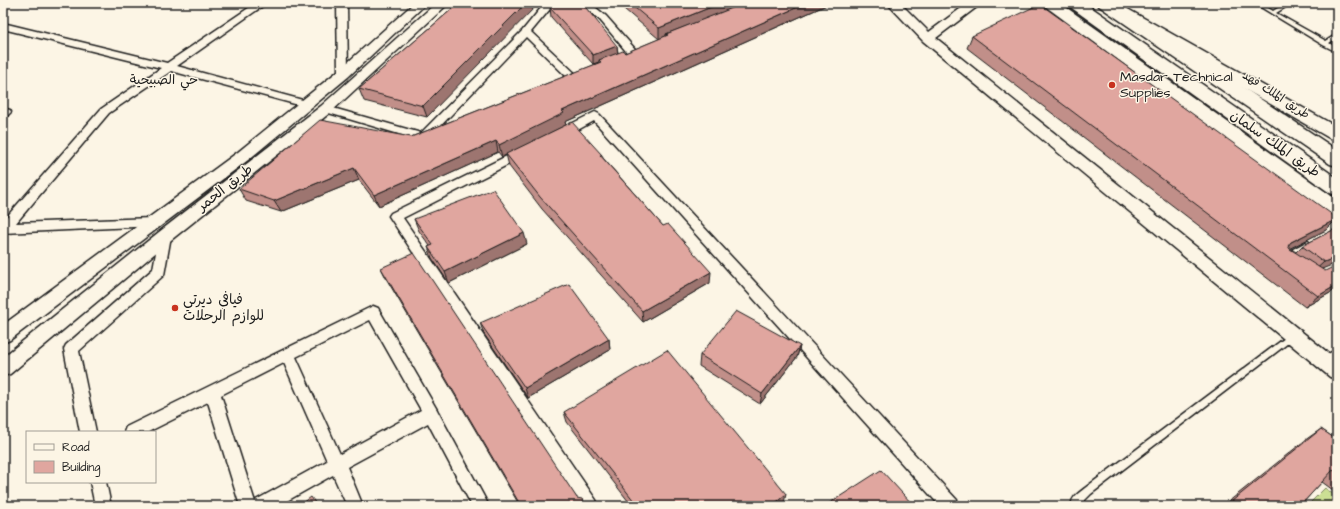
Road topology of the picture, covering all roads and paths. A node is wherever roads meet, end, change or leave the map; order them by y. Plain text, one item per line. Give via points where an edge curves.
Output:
1 (262, 3) edge
2 (342, 3) edge
3 (421, 3) edge
4 (443, 3) edge
5 (550, 3) edge
6 (584, 3) edge
7 (893, 3) edge
8 (976, 3) edge
9 (1050, 3) edge
10 (1067, 3) edge
11 (1075, 3) edge
12 (1106, 3) edge
13 (1135, 3) edge
14 (1256, 3) edge
15 (1290, 3) edge
16 (1272, 12) junction
17 (3, 26) edge
18 (526, 32) junction
19 (1337, 36) edge
20 (928, 38) junction
21 (1325, 44) junction
22 (655, 46) edge
23 (1337, 50) edge
24 (634, 54) junction
25 (620, 60) edge
26 (169, 67) junction
27 (343, 74) junction
28 (560, 84) edge
29 (306, 104) junction
30 (326, 109) junction
31 (3, 111) edge
32 (3, 114) edge
33 (444, 128) edge
34 (1337, 135) edge
35 (423, 137) junction
36 (552, 138) edge
37 (538, 145) edge
38 (1337, 159) edge
39 (1289, 176) junction
40 (1337, 188) edge
41 (1337, 210) edge
42 (152, 222) junction
43 (4, 228) edge
44 (165, 236) junction
45 (1316, 240) edge
46 (1288, 262) edge
47 (3, 335) edge
48 (1293, 335) junction
49 (287, 354) junction
50 (1333, 362) edge
51 (3, 368) edge
52 (212, 392) junction
53 (431, 413) junction
54 (88, 431) edge
55 (134, 431) edge
56 (337, 464) junction
57 (98, 483) edge
58 (103, 506) edge
59 (248, 506) edge
60 (262, 506) edge
61 (355, 506) edge
62 (481, 506) edge
63 (590, 506) edge
64 (951, 506) edge
65 (1076, 506) edge

1 - 26 street
2 - 27 street
3 - 27 street, طريق الحمر
4 - 30 street, طريق الحمر
5 - 18 street
6 - 24 street via 603,18
7 - 20 street
8 - 20 street
9 - 39 main road
10 - 39 main road
11 - 40 highway, طريق الملك سلمان
12 - 34 main road
12 - 38 highway, طريق الملك سلمان
13 - 34 main road, طريق الملك فهد
14 - 16 lane
15 - 16 lane
16 - 21 lane
17 - 26 street
18 - 28 street via 578,77
18 - 35 street
19 - 21 lane
20 - 48 street
21 - 23 lane
22 - 24 street
24 - 25 street
26 - 29 street
26 - 43 street via 105,111
27 - 29 street, طريق الحمر
29 - 42 street, طريق الحمر via 243,156
30 - 35 street
30 - 44 street, طريق الحمر
31 - 32 street via 6,112
33 - 35 street
36 - 64 street via 595,116
37 - 63 street via 395,216
39 - 41 main road
42 - 43 street
42 - 47 street, طريق الحمر
44 - 51 street, طريق الحمر
44 - 54 street via 159,271 71,348
45 - 46 lane via 1282,257
48 - 50 street
48 - 65 lane via 1088,491 1076,502
49 - 52 street
49 - 53 street via 373,312
49 - 56 street
52 - 55 street
52 - 59 street
53 - 56 street
53 - 62 street
56 - 60 street
56 - 61 street
57 - 58 street

